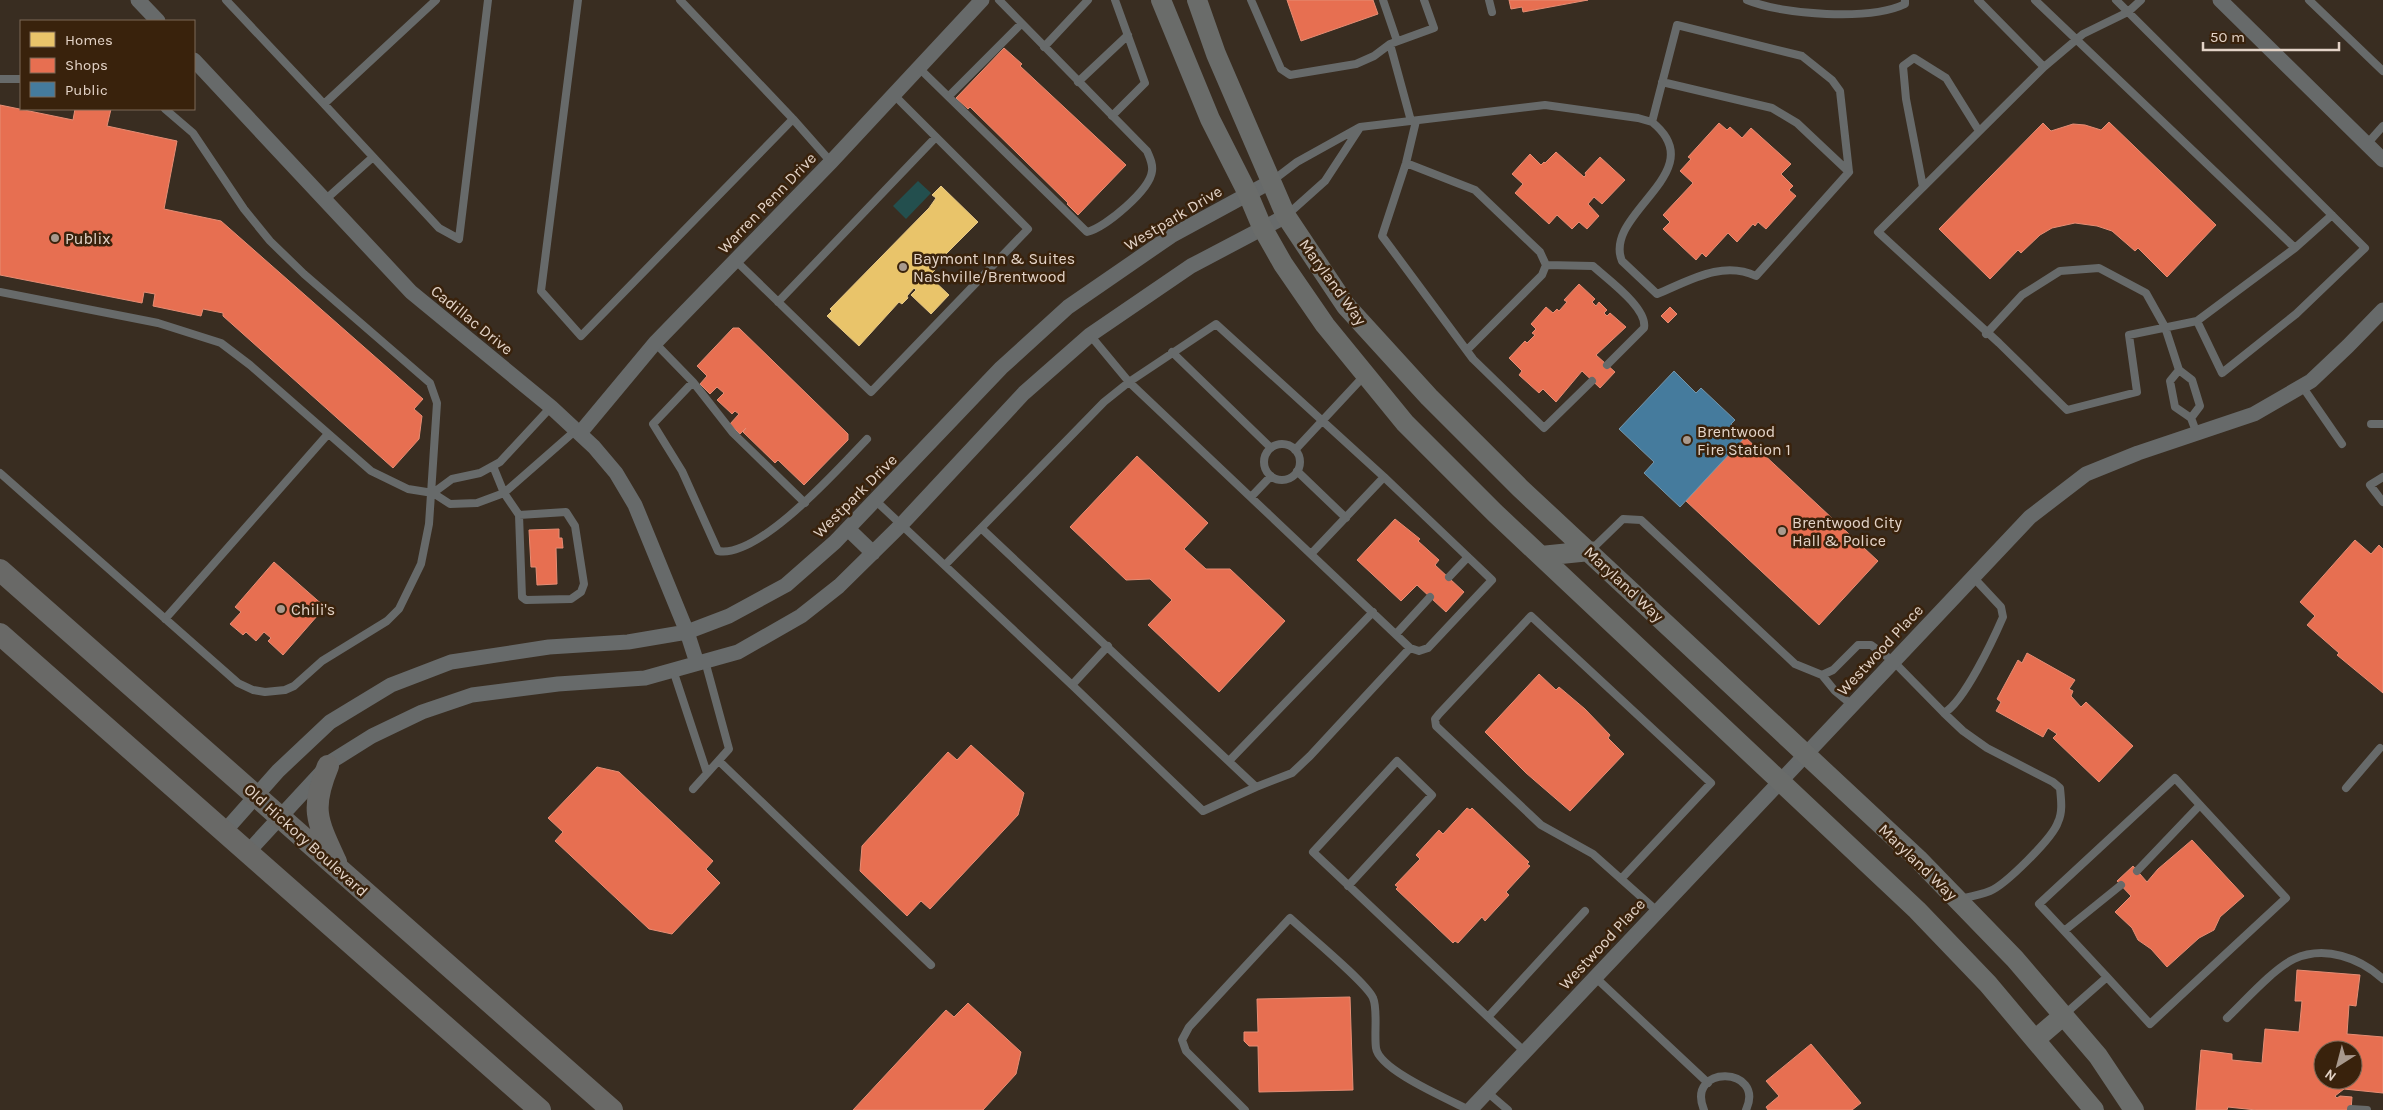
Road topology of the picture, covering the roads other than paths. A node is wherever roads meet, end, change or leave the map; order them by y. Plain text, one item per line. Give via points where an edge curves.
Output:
1 (138, 0) edge
2 (226, 0) edge
3 (436, 0) edge
4 (488, 0) edge
5 (578, 0) edge
6 (680, 0) edge
7 (982, 0) edge
8 (999, 0) edge
9 (1088, 0) edge
10 (1115, 0) edge
11 (1161, 0) edge
12 (1197, 0) edge
13 (1251, 0) edge
14 (1383, 0) edge
15 (1424, 0) edge
16 (1489, 0) edge
17 (1747, 0) edge
18 (1905, 0) edge
19 (1978, 0) edge
20 (2035, 0) edge
21 (2116, 0) edge
22 (2141, 0) edge
23 (2309, 0) edge
24 (2228, 3) edge
25 (1492, 12) dead end
26 (2128, 12) junction
27 (157, 20) edge
28 (1021, 24) junction
29 (1128, 35) junction
30 (2075, 40) junction
31 (1394, 42) junction
32 (1044, 47) junction
33 (195, 61) edge
34 (2044, 67) junction
35 (919, 68) junction
36 (2383, 71) edge
37 (0, 78) edge
38 (20, 79) edge
39 (1078, 82) junction
40 (1662, 82) junction
41 (894, 95) junction
42 (949, 96) junction
43 (324, 104) junction
44 (166, 110) edge
45 (1112, 116) junction
46 (793, 119) junction
47 (1414, 121) junction
48 (1652, 122) junction
49 (2383, 126) edge
50 (1360, 127) junction
51 (1979, 131) junction
52 (936, 137) junction
53 (2367, 144) junction
54 (373, 157) junction
55 (2383, 160) edge
56 (831, 162) junction
57 (1406, 163) junction
58 (1849, 172) junction
59 (1272, 181) junction
60 (1923, 187) junction
61 (1248, 194) junction
62 (325, 200) junction
63 (2332, 215) junction
64 (1286, 216) junction
65 (1262, 227) junction
66 (2295, 248) junction
67 (735, 260) junction
68 (1546, 265) junction
69 (0, 292) edge
70 (778, 302) junction
71 (2383, 310) edge
72 (2197, 321) junction
73 (2165, 327) junction
74 (1986, 334) junction
75 (1090, 335) junction
76 (655, 343) junction
77 (1467, 350) junction
78 (1172, 352) junction
79 (1607, 365) dead end
80 (2179, 370) junction
81 (1365, 374) junction
82 (1592, 381) dead end
83 (693, 382) junction
84 (1129, 382) junction
85 (2302, 386) junction
86 (551, 407) junction
87 (2191, 418) junction
88 (1322, 421) junction
89 (2371, 424) dead end
90 (2383, 424) edge
91 (578, 431) junction
92 (328, 434) junction
93 (2197, 434) junction
94 (867, 439) dead end
95 (2342, 444) dead end
96 (1271, 448) junction
97 (1295, 450) junction
98 (493, 466) junction
99 (1297, 472) junction
100 (0, 473) edge
101 (1271, 476) junction
102 (2383, 476) edge
103 (1384, 477) junction
104 (432, 493) junction
105 (504, 494) junction
106 (1251, 497) junction
107 (876, 501) junction
108 (2383, 502) edge
109 (805, 503) junction
110 (519, 515) junction
111 (1346, 518) junction
112 (901, 525) junction
113 (981, 528) junction
114 (848, 529) junction
115 (1590, 551) junction
116 (873, 553) junction
117 (1311, 554) junction
118 (1541, 556) junction
119 (1468, 557) junction
120 (944, 565) junction
121 (0, 570) edge
122 (1449, 577) dead end
123 (1972, 577) junction
124 (1430, 597) dead end
125 (1372, 612) junction
126 (165, 619) junction
127 (688, 632) junction
128 (0, 634) edge
129 (1396, 634) junction
130 (1108, 646) junction
131 (1410, 648) junction
132 (1894, 661) junction
133 (701, 662) junction
134 (673, 670) junction
135 (1822, 675) junction
136 (1072, 685) junction
137 (1852, 705) junction
138 (1944, 713) junction
139 (2380, 748) dead end
140 (1805, 754) junction
141 (1230, 760) junction
142 (719, 761) junction
143 (328, 766) junction
144 (707, 773) junction
145 (1780, 780) junction
146 (1256, 787) junction
147 (2346, 788) dead end
148 (693, 789) dead end
149 (256, 795) junction
150 (2200, 805) junction
151 (279, 816) junction
152 (224, 832) junction
153 (247, 853) junction
154 (339, 870) junction
155 (2137, 871) dead end
156 (1621, 880) junction
157 (2121, 885) dead end
158 (1348, 886) junction
159 (1958, 900) junction
160 (1584, 911) dead end
161 (1657, 911) junction
162 (2064, 931) junction
163 (931, 965) dead end
164 (1595, 977) junction
165 (2107, 977) junction
166 (2383, 979) edge
167 (2064, 1015) junction
168 (1488, 1017) junction
169 (2227, 1018) dead end
170 (2036, 1039) junction
171 (1524, 1051) junction
172 (1708, 1082) junction
173 (1487, 1092) junction
174 (2351, 1109) edge
175 (540, 1110) edge
176 (612, 1110) edge
177 (1245, 1110) edge
178 (1470, 1110) edge
179 (1508, 1110) edge
180 (1704, 1110) edge
181 (1746, 1110) edge
182 (2094, 1110) edge
183 (2134, 1110) edge
184 (2367, 1110) edge

1 - 27 street
2 - 43 lane
3 - 43 lane
4 - 54 lane via 459,239 439,228
5 - 46 lane via 541,291 581,336
6 - 46 lane
7 - 35 street, Warren Penn Drive
8 - 28 lane
9 - 32 lane
10 - 29 lane
11 - 61 main road, Maryland Way via 1203,103
12 - 59 main road, Maryland Way via 1234,98
13 - 31 lane via 1285,73 1356,64
14 - 31 lane
15 - 31 lane via 1434,28
16 - 25 lane
17 - 18 lane via 1783,9 1842,14 1887,11 1905,4
19 - 34 lane
20 - 30 lane
21 - 26 lane
22 - 26 lane
23 - 36 lane
24 - 53 street
26 - 30 lane
26 - 63 lane
28 - 32 lane
28 - 42 lane
29 - 39 lane
29 - 45 lane via 1145,83
30 - 34 lane
30 - 66 lane
31 - 47 lane
32 - 39 lane
33 - 62 street, Cadillac Drive
34 - 51 lane
35 - 41 street, Warren Penn Drive
35 - 42 lane
37 - 38 lane
39 - 45 lane
40 - 48 lane
40 - 58 lane via 1772,108 1797,123
40 - 58 lane via 1677,25 1802,56 1832,80 1840,91
41 - 52 lane
41 - 56 street, Warren Penn Drive
42 - 45 lane via 1087,232 1102,226 1129,203 1148,181 1152,171 1152,161 1147,152
43 - 54 lane
44 - 104 lane via 193,133 244,209 270,241 430,383 437,403
46 - 56 lane
47 - 48 lane via 1545,105
47 - 50 lane
47 - 57 lane
48 - 58 lane via 1670,144 1670,161 1663,178 1627,228 1619,254 1622,261 1657,294 1722,269 1756,276
49 - 53 lane
50 - 59 lane via 1297,162
50 - 64 lane via 1325,181
51 - 60 lane
51 - 60 lane via 1946,78 1914,58 1903,66
52 - 70 lane
52 - 70 lane via 1028,228 885,378 871,392
53 - 55 street
54 - 62 lane
56 - 67 street, Warren Penn Drive
57 - 68 lane via 1475,190 1540,252
57 - 77 lane via 1382,236
59 - 61 street, Westpark Drive
59 - 64 main road, Maryland Way
60 - 74 lane via 1878,232
61 - 65 main road, Maryland Way
61 - 107 street, Westpark Drive via 1171,236 1068,306 1001,368
62 - 86 street, Cadillac Drive via 411,292
63 - 66 lane
63 - 72 lane via 2364,248 2296,314 2222,373
64 - 65 street
64 - 115 main road, Maryland Way via 1353,313 1429,397 1520,488
65 - 75 street via 1191,266
65 - 81 main road, Maryland Way via 1325,325
66 - 72 lane
67 - 70 lane
67 - 76 street, Warren Penn Drive
68 - 77 lane via 1542,275
68 - 79 lane via 1593,266 1642,313 1644,328
69 - 92 lane via 158,323 221,343
71 - 85 street, Westwood Place
72 - 73 lane
73 - 74 lane via 2146,293 2099,268 2060,271 2022,295
73 - 74 lane via 2129,335 2137,392 2067,410
73 - 80 lane
75 - 84 lane
75 - 112 street via 1024,393
76 - 83 lane
76 - 91 street, Warren Penn Drive
77 - 82 lane via 1544,428
78 - 84 lane
78 - 88 lane via 1216,324
78 - 96 lane
80 - 87 lane via 2192,380 2200,406
80 - 87 lane via 2170,381 2175,407
81 - 88 lane
81 - 118 main road, Maryland Way via 1405,422
83 - 109 lane via 732,433
83 - 109 lane via 653,424 682,471 718,551 737,550 774,528
84 - 106 lane
84 - 113 lane via 1104,402
85 - 93 street, Westwood Place via 2254,414
85 - 95 lane
86 - 91 street, Cadillac Drive
86 - 98 lane via 531,431
87 - 93 lane
88 - 97 lane
88 - 103 lane
89 - 90 lane
91 - 105 lane
91 - 127 street, Cadillac Drive via 626,488 646,528
92 - 104 lane via 371,471 408,489
92 - 126 lane
93 - 123 street, Westwood Place via 2086,474 2030,517
94 - 109 lane
96 - 97 lane via 1286,445
96 - 101 lane via 1264,460
97 - 99 lane via 1299,462
98 - 104 lane via 480,473 452,479
98 - 105 lane
99 - 101 lane via 1283,480
99 - 111 lane
100 - 126 lane
101 - 106 lane
102 - 108 lane via 2370,485
103 - 111 lane
103 - 119 lane
104 - 105 lane via 450,504 462,505
104 - 126 lane via 421,564 399,609 387,621 322,661 294,686 265,692 238,683
105 - 110 lane
106 - 117 lane
107 - 112 lane
107 - 114 street, Westpark Drive
110 - 110 lane via 522,597 526,600 571,600 584,584 575,526 570,517 566,512
111 - 117 lane
112 - 116 street
112 - 120 lane
113 - 120 lane
113 - 130 lane
114 - 116 street
114 - 127 street, Westpark Drive via 786,584 729,616
115 - 118 main road
115 - 135 lane via 1623,519 1641,520 1794,664
115 - 140 main road, Maryland Way
116 - 133 street via 801,616 738,652
117 - 125 lane
118 - 145 main road, Maryland Way
119 - 122 lane
119 - 131 lane via 1492,580 1428,648 1419,651
120 - 136 lane
121 - 149 main road, Old Hickory Boulevard
123 - 132 street, Westwood Place
123 - 138 lane via 2001,607 2003,617 1962,695
124 - 129 lane
125 - 129 lane
125 - 141 lane
127 - 133 street, Cadillac Drive
127 - 149 street, Westpark Drive via 628,642 549,647 451,662 391,685 330,722
128 - 152 main road
129 - 131 lane
130 - 136 lane
130 - 141 lane
131 - 146 lane via 1298,768 1278,780
132 - 135 lane via 1871,645 1858,645 1833,670
132 - 137 street, Westwood Place
132 - 138 lane
133 - 134 street
133 - 142 lane via 729,749
134 - 143 street via 645,678 558,684 472,695 422,712 372,736
134 - 144 lane
135 - 137 lane
136 - 146 lane via 1203,811
137 - 140 street, Westwood Place
138 - 159 lane via 1988,748 2053,782 2060,788 2061,798 2058,824 2020,867 1994,889
139 - 147 lane
140 - 145 street, Westwood Place
140 - 159 main road, Maryland Way
141 - 146 lane
142 - 144 lane
142 - 163 lane
143 - 151 street
143 - 154 main road via 319,788 317,806 320,827
144 - 148 lane
145 - 161 street, Westwood Place
145 - 170 main road, Maryland Way via 1917,910
149 - 151 main road, Old Hickory Boulevard
149 - 152 street, Westpark Drive
150 - 155 lane
150 - 162 lane via 2175,778 2039,904
150 - 165 lane via 2286,898 2150,1024
151 - 153 street
151 - 154 main road, Old Hickory Boulevard
152 - 153 main road
153 - 175 main road
154 - 176 main road, Old Hickory Boulevard
156 - 156 lane via 1593,854 1541,825 1439,731 1435,722 1531,616 1711,782
156 - 161 lane
157 - 162 lane
158 - 158 lane via 1313,852 1397,760 1432,795
158 - 168 lane
159 - 167 main road, Maryland Way via 2016,959
160 - 168 lane
161 - 164 street, Westwood Place
162 - 165 lane
164 - 171 street, Westwood Place
164 - 172 lane
165 - 167 lane
166 - 169 lane via 2360,962 2345,956 2316,953 2282,966
167 - 170 main road
167 - 183 main road, Maryland Way via 2098,1056
168 - 171 lane
170 - 182 main road, Maryland Way
171 - 173 street, Westwood Place
172 - 180 lane via 1702,1094
172 - 181 lane via 1725,1075 1741,1081 1748,1094
173 - 178 street, Westwood Place
173 - 179 lane
174 - 184 lane
177 - 178 lane via 1186,1051 1182,1040 1189,1027 1290,918 1373,998 1376,1048 1382,1061 1396,1072

